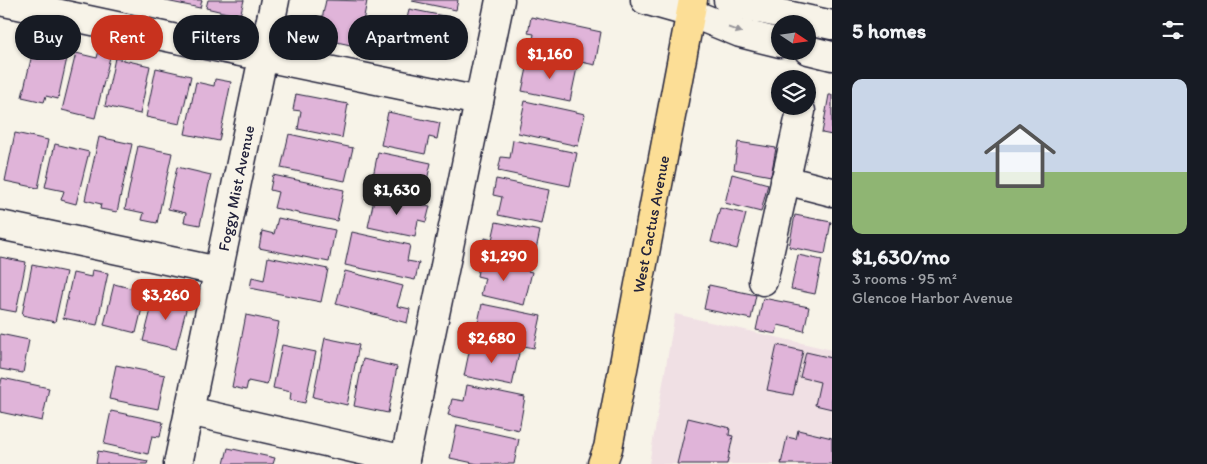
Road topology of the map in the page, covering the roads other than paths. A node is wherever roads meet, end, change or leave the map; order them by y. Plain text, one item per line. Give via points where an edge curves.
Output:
1 (275, 0) edge
2 (500, 0) edge
3 (645, 0) edge
4 (728, 0) edge
5 (0, 1) edge
6 (692, 7) edge
7 (832, 25) edge
8 (771, 41) edge
9 (816, 52) edge
10 (832, 56) edge
11 (263, 57) junction
12 (479, 101) junction
13 (800, 115) edge
14 (785, 180) junction
15 (832, 192) edge
16 (0, 225) edge
17 (218, 271) junction
18 (763, 281) dead end
19 (189, 411) junction
20 (606, 459) edge
21 (405, 462) edge
22 (178, 464) edge

1 - 11 street, Foggy Mist Avenue
2 - 12 street
3 - 6 street
4 - 7 street
5 - 11 street
6 -> 8 street via 740,33
6 - 20 main road, West Cactus Avenue
9 - 10 street
11 - 12 street
11 - 17 street, Foggy Mist Avenue
12 - 21 street
13 - 14 street
14 - 15 street
14 - 18 street
16 - 17 street
17 - 19 street, Foggy Mist Avenue
19 - 21 street
19 - 22 street, Foggy Mist Avenue

